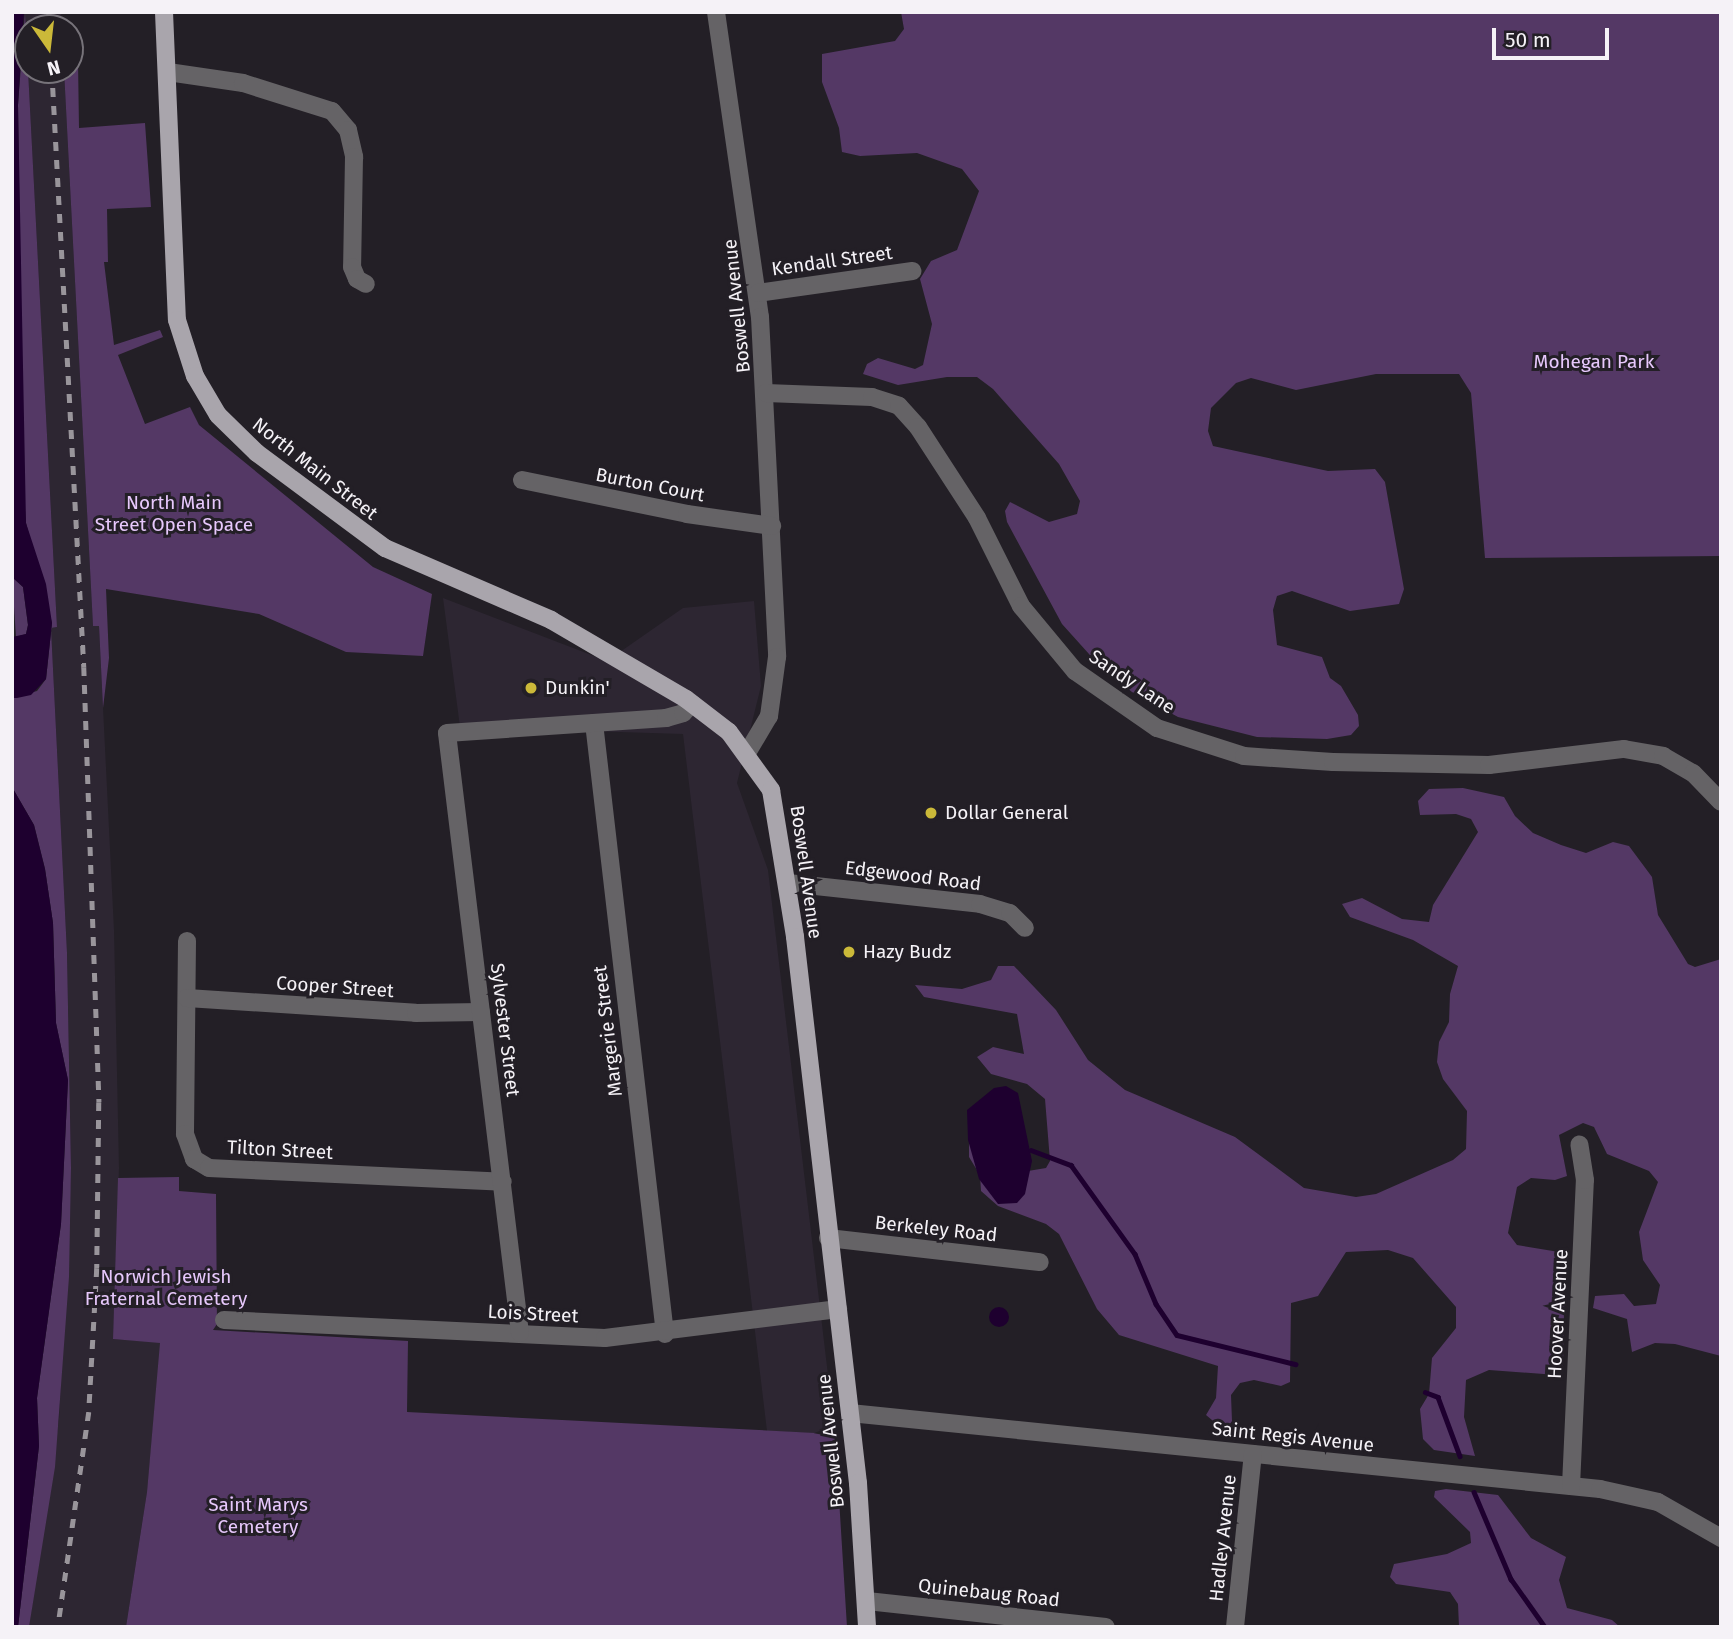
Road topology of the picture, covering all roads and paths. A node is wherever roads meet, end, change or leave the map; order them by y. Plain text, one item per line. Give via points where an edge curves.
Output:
1 (164, 12) edge
2 (716, 12) edge
3 (168, 72) junction
4 (912, 271) dead end
5 (366, 284) dead end
6 (758, 293) junction
7 (766, 393) junction
8 (522, 480) dead end
9 (772, 526) junction
10 (692, 704) junction
11 (594, 723) junction
12 (747, 753) junction
13 (1721, 802) edge
14 (788, 883) junction
15 (1025, 928) dead end
16 (187, 941) dead end
17 (187, 998) junction
18 (481, 1012) junction
19 (1579, 1144) dead end
20 (503, 1182) junction
21 (828, 1238) junction
22 (1040, 1262) dead end
23 (838, 1309) junction
24 (224, 1320) dead end
25 (520, 1333) junction
26 (664, 1334) junction
27 (850, 1413) junction
28 (1254, 1454) junction
29 (1571, 1486) junction
30 (1721, 1538) edge
31 (867, 1601) junction
32 (867, 1627) edge
33 (1106, 1627) edge
34 (1235, 1627) edge

1 - 3 main road, North Main Street
2 - 6 street, Boswell Avenue
3 - 5 street via 243,83 332,111 348,130 354,157 352,267 357,279
3 - 10 main road, North Main Street via 177,320 195,376 228,427 309,494 385,548 580,634
4 - 6 street, Kendall Street
6 - 7 street, Boswell Avenue
7 - 9 street, Boswell Avenue
7 - 13 street, Sandy Lane via 873,397 899,406 918,427 977,518 1021,606 1075,671 1157,728 1244,756 1333,762 1489,765 1624,749 1662,756 1693,773
8 - 9 street, Burton Court via 687,514
9 - 12 street, Boswell Avenue via 775,685 765,725
10 - 11 street via 672,716
10 - 12 main road, North Main Street via 720,723
11 - 18 street, Sylvester Street via 447,733
11 - 26 street, Margerie Street
12 - 14 main road, Boswell Avenue via 773,796
14 - 15 street, Edgewood Road via 980,904 1010,913
14 - 21 main road, Boswell Avenue
16 - 17 street, Tilton Street
17 - 18 street, Cooper Street via 416,1013
17 - 20 street, Tilton Street via 185,1134 194,1159 209,1168
18 - 20 street, Sylvester Street
19 - 29 street, Hoover Avenue via 1585,1180
20 - 25 street, Sylvester Street
21 - 22 street, Berkeley Road
21 - 23 main road, Boswell Avenue
23 - 26 street, Lois Street
23 - 27 main road, Boswell Avenue
24 - 25 street, Lois Street
25 - 26 street, Lois Street via 605,1338
27 - 28 street, Saint Regis Avenue
27 - 31 main road, Boswell Avenue
28 - 29 street, Saint Regis Avenue
28 - 34 street, Hadley Avenue
29 - 30 street, Saint Regis Avenue via 1658,1502
31 - 32 main road, Boswell Avenue
31 - 33 street, Quinebaug Road

